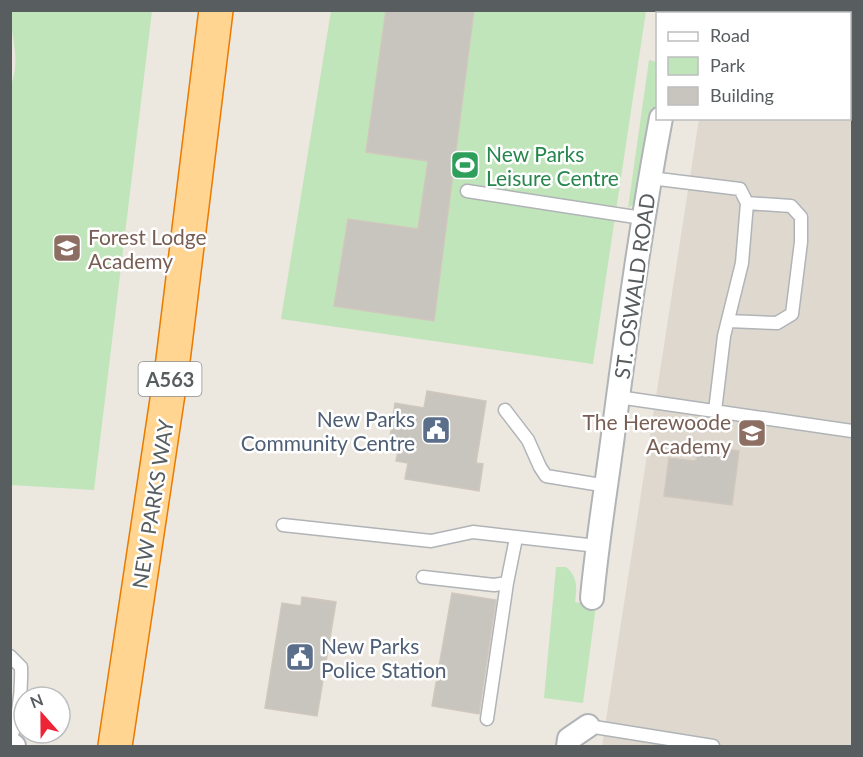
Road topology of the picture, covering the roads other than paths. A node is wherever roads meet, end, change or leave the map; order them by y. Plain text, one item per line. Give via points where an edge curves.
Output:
1 (216, 10) edge
2 (661, 120) edge
3 (650, 178) junction
4 (466, 191) dead end
5 (747, 203) junction
6 (642, 218) junction
7 (728, 321) junction
8 (618, 397) junction
9 (506, 410) dead end
10 (715, 411) junction
11 (852, 431) edge
12 (607, 486) junction
13 (283, 525) dead end
14 (516, 538) junction
15 (597, 546) junction
16 (423, 577) dead end
17 (507, 584) junction
18 (592, 598) dead end
19 (10, 656) edge
20 (487, 719) dead end
21 (588, 726) joint
22 (10, 742) edge
23 (14, 747) edge
24 (115, 747) edge
25 (568, 747) edge
26 (713, 747) edge

1 - 24 highway, NEW PARKS WAY / A563 via 173,360
2 - 3 street, ST. OSWALD ROAD
3 - 5 lane via 740,189
3 - 6 street, ST. OSWALD ROAD
4 - 6 lane
5 - 7 lane via 742,263
5 - 7 lane via 791,206 801,218 792,314 777,323
6 - 8 street, ST. OSWALD ROAD
7 - 10 lane
8 - 10 lane
8 - 12 street, ST. OSWALD ROAD
9 - 12 lane via 528,440 546,477
10 - 11 lane
12 - 15 street, ST. OSWALD ROAD
13 - 14 lane via 431,541 473,532
14 - 15 lane
14 - 17 lane
15 - 18 street, ST. OSWALD ROAD
16 - 17 lane
17 - 20 lane
19 - 22 lane via 21,667 22,695
21 - 25 street via 569,739
21 - 26 lane
22 - 23 street

